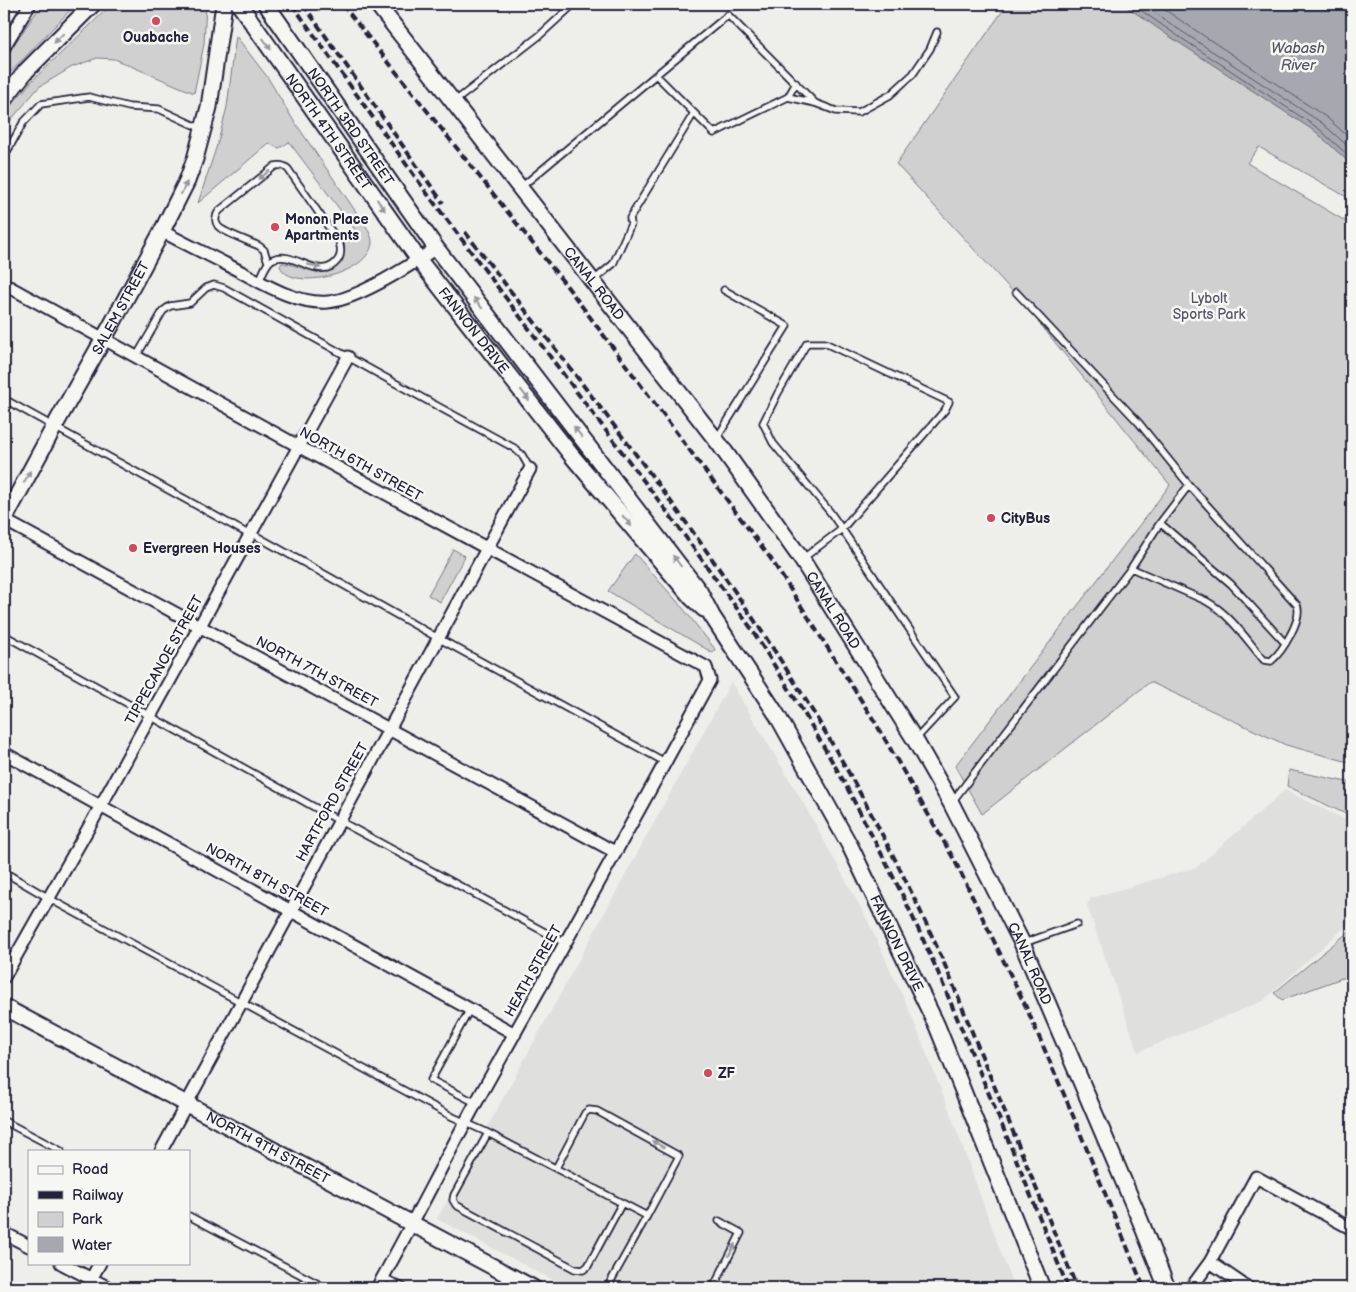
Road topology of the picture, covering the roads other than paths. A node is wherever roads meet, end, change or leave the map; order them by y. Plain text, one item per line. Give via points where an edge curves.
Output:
1 (30, 4) edge
2 (93, 4) edge
3 (224, 4) edge
4 (239, 4) edge
5 (266, 4) edge
6 (377, 4) edge
7 (574, 4) edge
8 (937, 32) dead end
9 (4, 48) edge
10 (656, 75) junction
11 (796, 83) junction
12 (788, 97) junction
13 (4, 99) edge
14 (454, 102) junction
15 (816, 103) junction
16 (694, 113) junction
17 (204, 130) junction
18 (4, 157) edge
19 (520, 188) junction
20 (162, 231) junction
21 (436, 248) junction
22 (420, 260) junction
23 (268, 262) junction
24 (259, 281) junction
25 (592, 281) junction
26 (6, 290) edge
27 (724, 290) dead end
28 (1016, 292) dead end
29 (104, 339) junction
30 (136, 357) junction
31 (348, 357) junction
32 (4, 399) edge
33 (54, 427) junction
34 (716, 440) junction
35 (299, 447) junction
36 (530, 469) joint
37 (1189, 485) junction
38 (4, 520) edge
39 (1160, 523) junction
40 (842, 529) junction
41 (251, 534) junction
42 (487, 549) junction
43 (802, 560) junction
44 (1131, 568) junction
45 (712, 616) junction
46 (200, 626) junction
47 (4, 634) edge
48 (438, 638) junction
49 (1284, 643) junction
50 (706, 667) joint
51 (150, 715) junction
52 (389, 729) junction
53 (915, 740) junction
54 (4, 753) edge
55 (665, 762) junction
56 (951, 803) junction
57 (101, 806) junction
58 (340, 820) junction
59 (616, 852) junction
60 (4, 872) edge
61 (49, 899) junction
62 (290, 910) junction
63 (1077, 924) dead end
64 (565, 943) junction
65 (1022, 943) junction
66 (4, 977) edge
67 (240, 1002) junction
68 (4, 1007) edge
69 (470, 1009) junction
70 (515, 1034) junction
71 (476, 1103) junction
72 (186, 1104) junction
73 (4, 1121) edge
74 (466, 1123) junction
75 (488, 1133) junction
76 (59, 1150) edge
77 (162, 1150) edge
78 (556, 1168) junction
79 (622, 1203) junction
80 (647, 1216) junction
81 (190, 1217) edge
82 (720, 1221) dead end
83 (412, 1225) junction
84 (1352, 1229) edge
85 (4, 1233) edge
86 (28, 1245) edge
87 (1210, 1262) junction
88 (62, 1264) edge
89 (99, 1264) edge
90 (383, 1277) junction
91 (88, 1284) edge
92 (109, 1288) edge
93 (326, 1288) edge
94 (377, 1288) edge
95 (405, 1288) edge
96 (532, 1288) edge
97 (607, 1288) edge
98 (712, 1288) edge
99 (1042, 1288) edge
100 (1168, 1288) edge
101 (1191, 1288) edge
102 (1248, 1288) edge

1 - 9 street
2 -> 13 main road via 26,71
3 - 17 main road, SALEM STREET
4 -> 22 main road, NORTH 4TH STREET
5 - 21 main road, NORTH 3RD STREET
6 - 14 main road, CANAL ROAD
7 - 14 lane via 539,36
8 - 15 lane via 913,74 890,95 859,112 836,111
10 - 11 lane via 728,15
10 - 16 lane
10 - 19 lane
11 - 12 lane
11 - 15 lane
12 - 15 lane
12 - 16 lane via 714,133
14 - 19 main road, CANAL ROAD
16 - 25 lane via 630,218 631,224 613,264
17 - 18 lane via 159,109 129,107 89,96 42,104 22,123
20 -> 17 main road, SALEM STREET via 187,181
19 - 25 main road, CANAL ROAD
20 - 24 street
20 - 29 main road, SALEM STREET
21 - 22 street
45 -> 21 main road, FANNON DRIVE via 700,591
22 - 24 street via 350,296 329,302 312,302 290,296
22 -> 45 main road, FANNON DRIVE via 572,456 692,598
23 -> 23 lane via 284,256 312,267 325,268 338,259 341,251 339,242 288,169 279,165 219,211 216,218 220,228 264,250
23 - 24 lane
25 - 34 main road, CANAL ROAD
26 - 29 street, NORTH 6TH STREET
27 - 34 lane via 787,326
28 - 37 lane via 1139,423
29 - 30 street, NORTH 6TH STREET
29 - 33 main road, SALEM STREET
30 - 31 lane via 163,311 170,306 190,303 214,285
30 - 35 street, NORTH 6TH STREET
31 - 35 street, TIPPECANOE STREET
31 - 36 lane via 514,448
32 - 33 lane
38 -> 33 main road, SALEM STREET
33 - 41 lane
34 - 43 main road, CANAL ROAD
35 - 41 street, TIPPECANOE STREET
35 - 42 street, NORTH 6TH STREET
36 - 42 street, HARTFORD STREET
37 - 39 lane
37 - 49 lane via 1297,605 1298,617
38 - 46 street, NORTH 7TH STREET
39 - 44 lane
39 - 49 lane via 1231,584
40 - 40 lane via 949,402 826,343 807,343 763,423 773,443
40 - 43 lane
40 - 53 lane via 955,697
41 - 46 street, TIPPECANOE STREET
41 - 48 lane
42 - 48 street, HARTFORD STREET
42 - 50 street, NORTH 6TH STREET
43 - 53 main road, CANAL ROAD
44 - 49 lane via 1217,607 1264,660 1271,661 1276,657
44 - 56 lane
45 - 99 main road, FANNON DRIVE via 777,715 850,846 937,1026
46 - 51 street, TIPPECANOE STREET
46 - 52 street, NORTH 7TH STREET
47 - 51 lane
48 - 52 street, HARTFORD STREET
48 - 55 lane
50 - 55 street, HEATH STREET via 710,680
51 - 57 street, TIPPECANOE STREET
51 - 58 lane
52 - 58 street, HARTFORD STREET
52 - 59 street, NORTH 7TH STREET
53 - 56 main road, CANAL ROAD
54 - 57 street, NORTH 8TH STREET
55 - 59 street, HEATH STREET
56 - 65 main road, CANAL ROAD
57 - 61 street, TIPPECANOE STREET
57 - 62 street, NORTH 8TH STREET
58 - 62 street, HARTFORD STREET
58 - 64 lane
59 - 64 street, HEATH STREET
60 - 61 lane
61 - 66 street, TIPPECANOE STREET
61 - 67 lane
62 - 67 street, HARTFORD STREET
62 - 69 street, NORTH 8TH STREET
63 - 65 lane
64 - 70 street, HEATH STREET
65 - 100 main road, CANAL ROAD
67 - 72 street, HARTFORD STREET
67 - 74 lane
68 - 72 main road, NORTH 9TH STREET
69 - 70 street, NORTH 8TH STREET
69 - 71 lane via 431,1080
70 - 71 street, HEATH STREET
71 - 74 street, HEATH STREET
72 - 77 street, HARTFORD STREET
72 - 83 main road, NORTH 9TH STREET
73 - 76 lane
74 - 75 lane
74 - 83 street, HEATH STREET
75 - 78 lane
75 - 79 lane via 454,1195 456,1205 576,1269 583,1270 588,1266
78 - 79 lane
80 -> 78 lane via 679,1156 597,1111 585,1113
79 - 80 lane
80 - 97 lane
81 - 93 lane
98 -> 82 lane via 741,1233
83 - 90 street, HEATH STREET
83 - 96 main road, NORTH 9TH STREET
84 - 87 street via 1256,1177
85 - 86 street
87 - 101 street
87 - 102 street
88 - 91 street
89 - 91 street
90 - 94 street, HEATH STREET
90 - 95 lane
91 - 92 street

